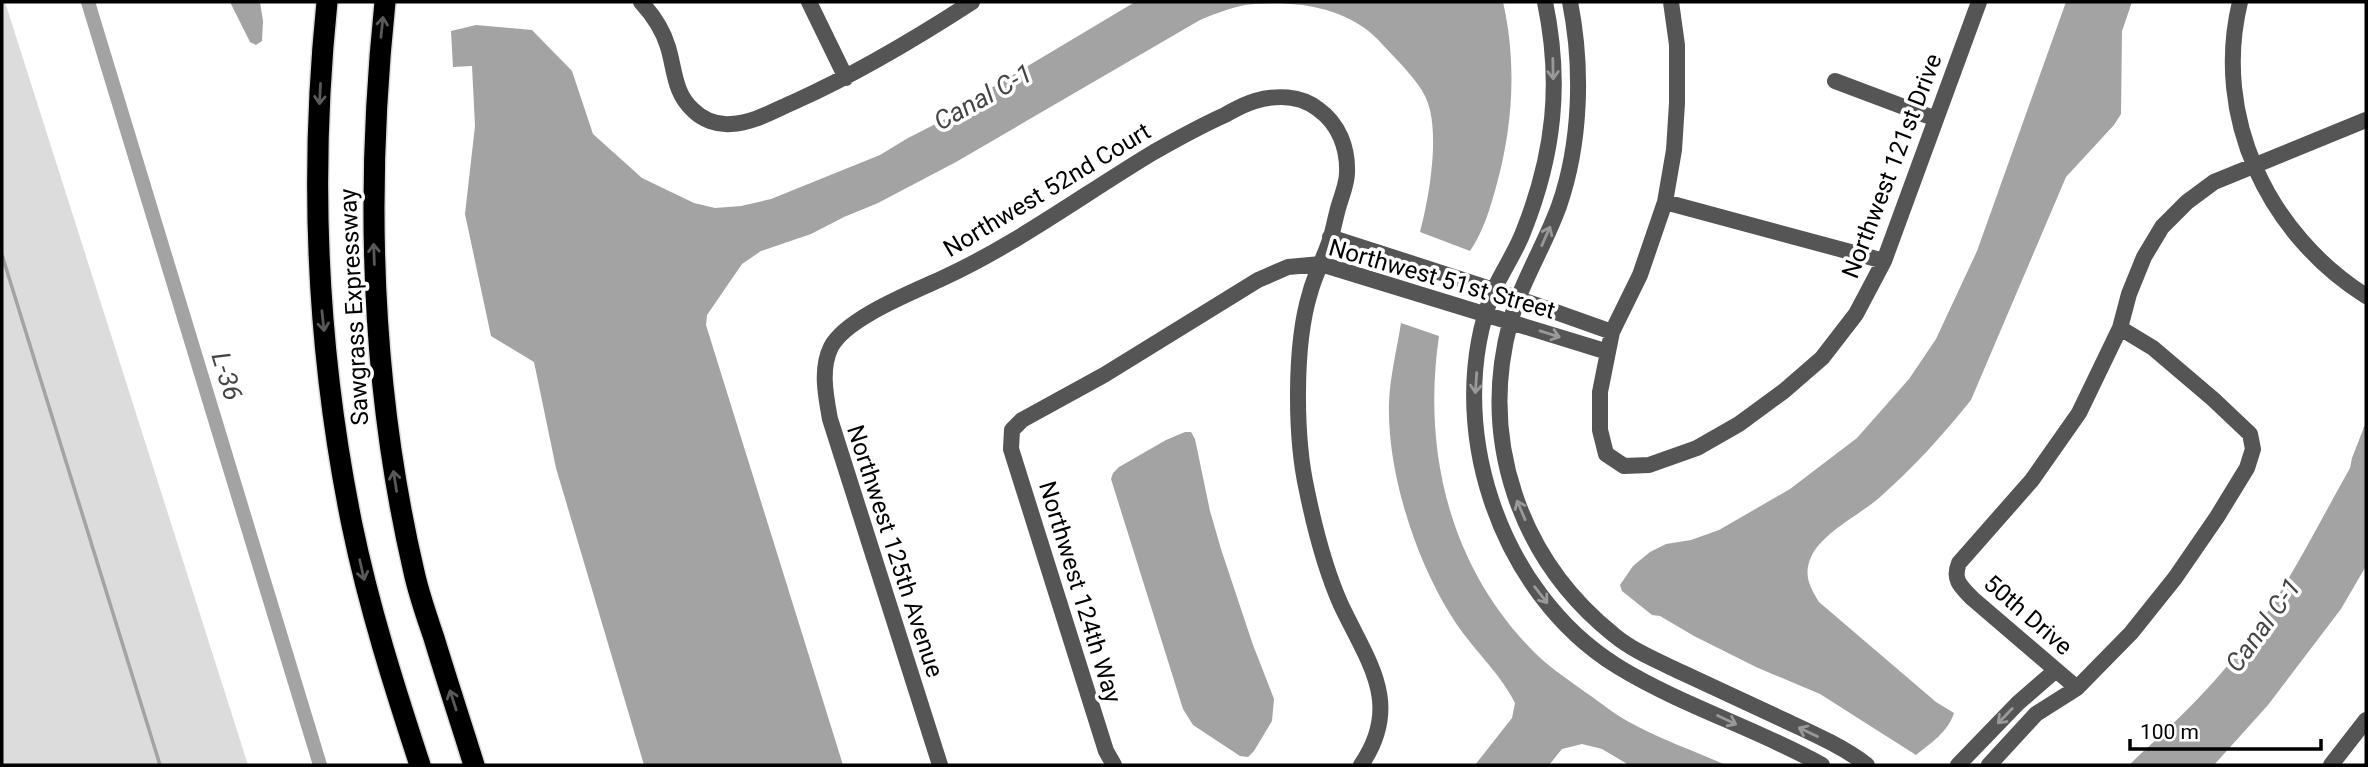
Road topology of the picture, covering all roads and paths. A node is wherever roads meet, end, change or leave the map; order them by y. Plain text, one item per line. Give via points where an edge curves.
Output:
1 (327, 2) edge
2 (385, 2) edge
3 (641, 2) edge
4 (809, 2) edge
5 (972, 2) edge
6 (1545, 2) edge
7 (1570, 2) edge
8 (1671, 2) edge
9 (1979, 2) edge
10 (2240, 2) edge
11 (846, 78) junction
12 (1835, 81) dead end
13 (1936, 119) junction
14 (2366, 120) edge
15 (2253, 165) junction
16 (1665, 202) junction
17 (1331, 237) junction
18 (1884, 261) junction
19 (1321, 264) junction
20 (1410, 264) junction
21 (1404, 290) junction
22 (1494, 290) junction
23 (2366, 296) edge
24 (1518, 299) junction
25 (1485, 315) junction
26 (1510, 322) junction
27 (2120, 328) junction
28 (1612, 332) junction
29 (831, 347) joint
30 (1608, 352) junction
31 (1012, 430) joint
32 (2056, 670) junction
33 (2077, 688) junction
34 (2366, 720) edge
35 (420, 765) edge
36 (474, 765) edge
37 (940, 765) edge
38 (1114, 765) edge
39 (1361, 765) edge
40 (1822, 765) edge
41 (1867, 765) edge
42 (1958, 765) edge
43 (1989, 765) edge
44 (2331, 765) edge

1 -> 35 highway, Sawgrass Expressway via 321,58 318,228 329,385 369,597
36 -> 2 highway, Sawgrass Expressway via 414,575 387,433 372,219
3 - 11 street via 664,37 681,97 713,123 750,121
4 - 11 street
5 - 11 street
6 -> 22 street via 1553,42 1552,135 1523,233
24 -> 7 street via 1559,205 1572,156 1577,70
8 - 16 street via 1677,103
9 - 13 street, Northwest 121st Drive
10 - 15 street via 2232,58 2237,114
12 - 13 street
13 - 18 street, Northwest 121st Drive
14 - 15 street
15 - 23 street via 2294,232 2321,261
15 - 27 street via 2214,181 2162,227 2144,257
16 - 18 street
16 - 28 street via 1640,275
17 - 19 street
17 - 20 street, Northwest 51st Street
17 - 29 street, Northwest 52nd Court via 1348,176 1345,146 1334,124 1317,108 1297,99 1277,96 1253,101 1188,132 972,263 867,315
18 - 30 street, Northwest 121st Drive via 1856,314 1822,358 1784,391 1697,448 1649,465 1624,466 1606,454 1600,430 1600,392
19 - 21 street, Northwest 51st Street
19 - 31 street, Northwest 51st Street via 1288,267 1258,280
19 - 39 street via 1309,294 1299,364 1301,464 1323,559 1376,675 1380,725
20 - 21 street
20 - 22 street, Northwest 51st Street
21 - 25 street, Northwest 51st Street
22 - 24 street, Northwest 51st Street
22 - 25 street
24 - 26 street
24 - 28 street, Northwest 51st Street
25 - 26 street, Northwest 51st Street
25 -> 40 street via 1475,393 1482,468 1504,535 1530,580 1581,639 1615,664 1649,685
26 -> 30 street, Northwest 51st Street
41 -> 26 street via 1818,736 1615,637 1561,584 1525,519 1502,451 1499,377
27 - 32 street, 50th Drive via 2079,413 2032,480 1955,573 1958,584 1973,600
27 - 33 street via 2153,348 2213,398 2250,434 2253,449 2247,468 2175,578 2131,633
28 - 30 street
29 - 37 street, Northwest 125th Avenue via 825,368 830,419
31 - 38 street, Northwest 124th Way via 1011,449
32 - 33 street, 50th Drive
32 -> 42 street
33 - 43 street via 2036,714
34 - 44 street

